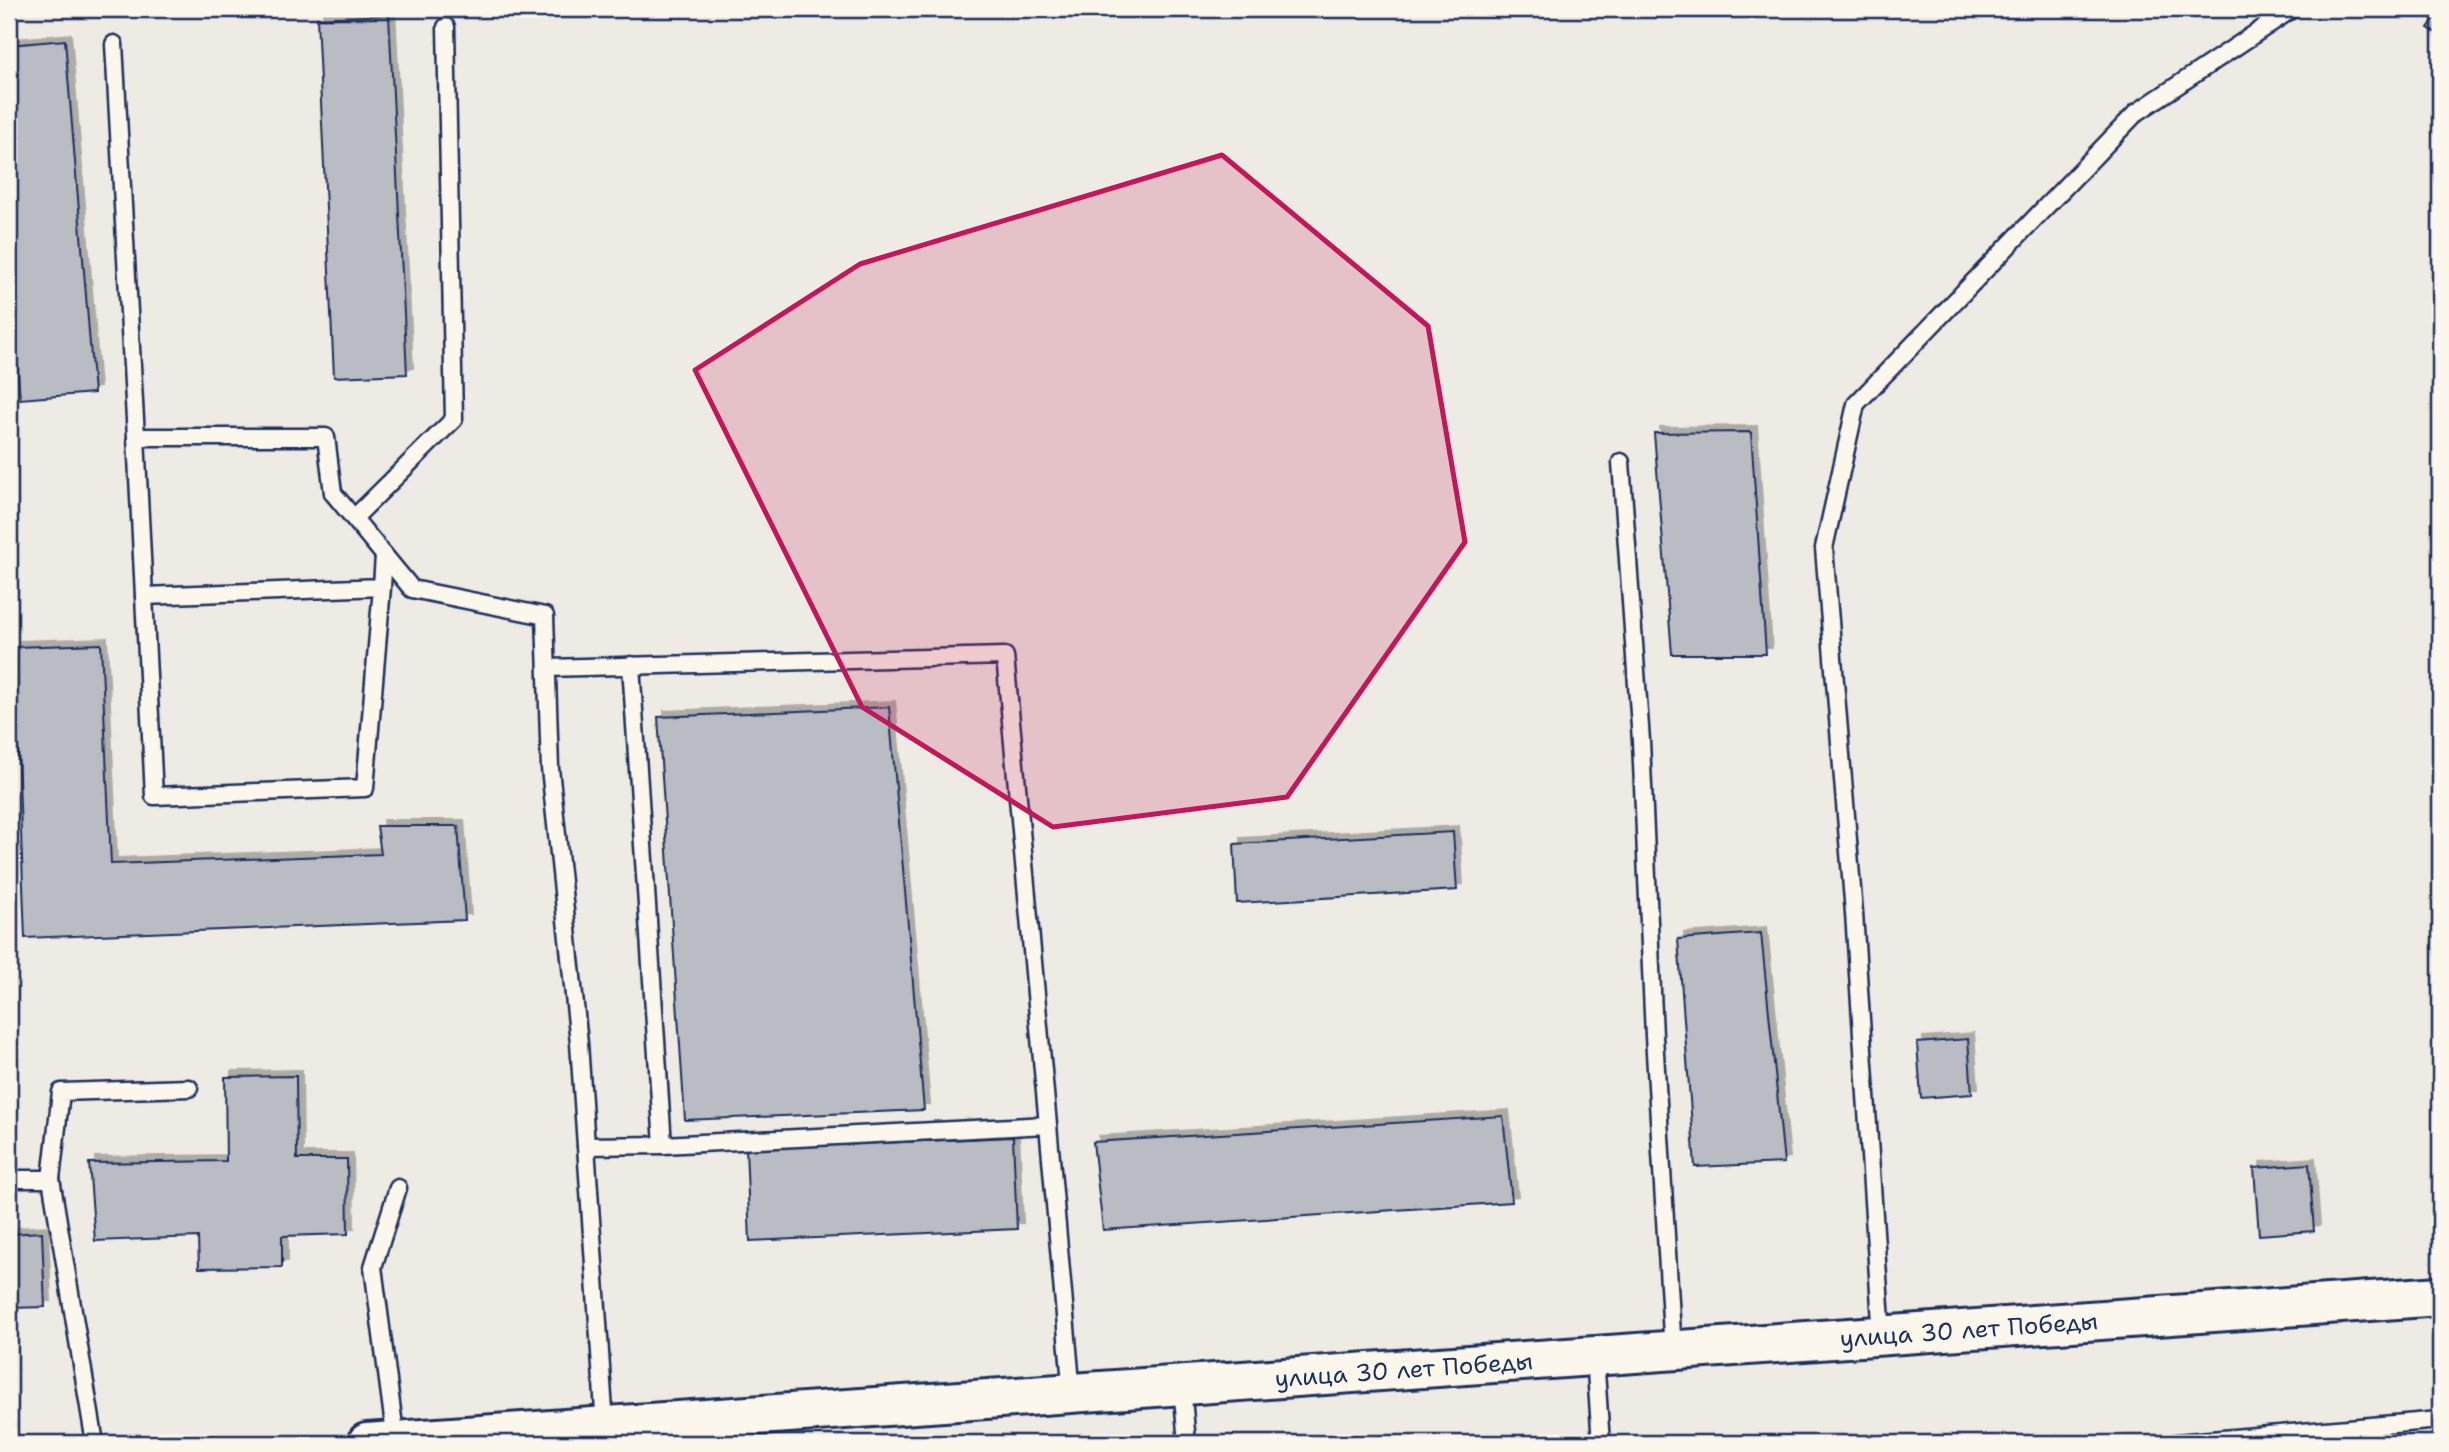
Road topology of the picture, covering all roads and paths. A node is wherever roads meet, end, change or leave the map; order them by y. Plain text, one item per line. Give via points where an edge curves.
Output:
1 (2292, 9) edge
2 (446, 27) dead end
3 (114, 44) dead end
4 (136, 437) junction
5 (1622, 462) dead end
6 (354, 518) junction
7 (384, 555) junction
8 (382, 587) junction
9 (144, 596) junction
10 (631, 665) junction
11 (547, 668) junction
12 (189, 1088) dead end
13 (1048, 1125) junction
14 (663, 1145) junction
15 (586, 1146) junction
16 (9, 1178) edge
17 (51, 1178) junction
18 (398, 1188) dead end
19 (2440, 1296) edge
20 (1882, 1337) junction
21 (1673, 1352) junction
22 (1595, 1357) junction
23 (1182, 1386) junction
24 (1072, 1394) junction
25 (2440, 1420) edge
26 (605, 1426) junction
27 (381, 1442) edge
28 (95, 1443) edge
29 (1186, 1443) edge
30 (1601, 1443) edge
31 (2176, 1443) edge

1 - 20 lane via 2136,113 1856,404 1824,548
2 - 6 lane via 454,419
3 - 4 lane
4 - 6 lane via 326,437 333,493
4 - 9 lane
5 - 21 lane
6 - 7 lane
7 - 8 lane
7 - 11 lane via 412,589 545,616
8 - 9 lane
8 - 9 lane via 365,788 352,789 154,796
10 - 11 lane
10 - 13 lane via 1005,656
10 - 14 lane
11 - 15 lane via 550,768
12 - 17 lane via 61,1093
13 - 14 lane
13 - 24 lane
14 - 15 lane
15 - 26 lane
16 - 17 lane
17 - 28 lane
18 - 27 lane via 373,1267
19 - 20 street, улица 30 лет Победы
20 - 21 street, улица 30 лет Победы
21 - 22 street, улица 30 лет Победы
22 - 23 street, улица 30 лет Победы
22 - 30 lane
23 - 24 street, улица 30 лет Победы
23 - 29 lane
24 - 26 street, улица 30 лет Победы
25 - 31 lane
26 - 27 street, улица 30 лет Победы

